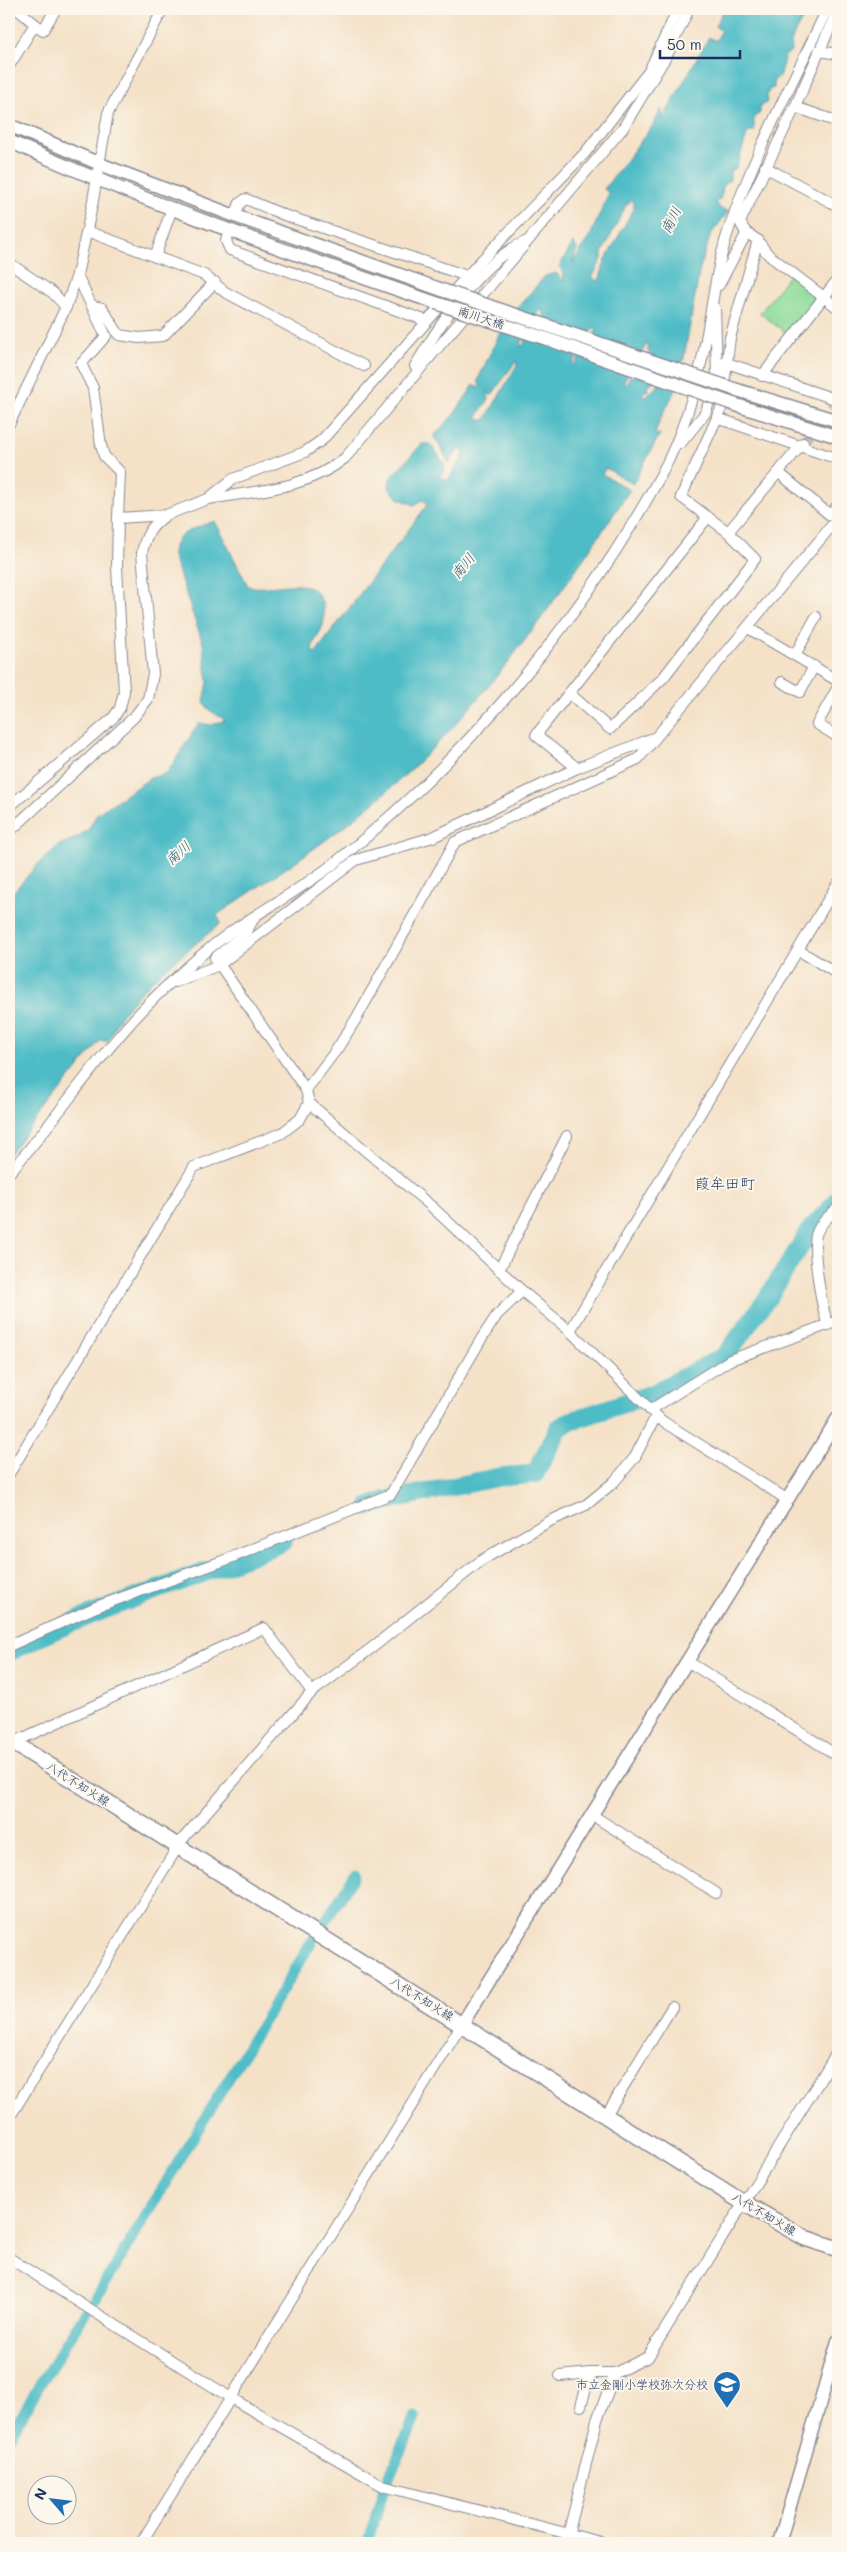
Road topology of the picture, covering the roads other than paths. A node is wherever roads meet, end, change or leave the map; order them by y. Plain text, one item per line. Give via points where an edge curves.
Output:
1 (18, 9) edge
2 (56, 9) edge
3 (163, 9) edge
4 (678, 9) edge
5 (689, 9) edge
6 (828, 9) edge
7 (838, 9) edge
8 (35, 24) junction
9 (819, 51) junction
10 (838, 54) edge
11 (9, 66) edge
12 (795, 107) junction
13 (838, 122) edge
14 (9, 125) edge
15 (9, 141) edge
16 (100, 164) junction
17 (765, 167) junction
18 (98, 180) junction
19 (838, 206) edge
20 (172, 208) junction
21 (235, 216) junction
22 (87, 230) junction
23 (229, 230) junction
24 (746, 234) junction
25 (758, 240) junction
26 (155, 257) junction
27 (9, 262) edge
28 (77, 275) junction
29 (468, 276) junction
30 (838, 279) edge
31 (215, 282) junction
32 (714, 292) junction
33 (824, 297) junction
34 (93, 306) junction
35 (66, 307) junction
36 (838, 308) edge
37 (428, 321) junction
38 (722, 364) junction
39 (364, 366) dead end
40 (762, 376) junction
41 (836, 401) edge
42 (717, 418) junction
43 (838, 421) edge
44 (9, 424) edge
45 (838, 437) edge
46 (802, 444) junction
47 (669, 458) junction
48 (838, 459) edge
49 (779, 473) junction
50 (208, 499) junction
51 (838, 505) edge
52 (166, 516) junction
53 (708, 517) junction
54 (118, 518) junction
55 (838, 518) edge
56 (728, 532) junction
57 (816, 617) dead end
58 (748, 628) junction
59 (795, 655) junction
60 (814, 666) junction
61 (838, 680) edge
62 (782, 682) dead end
63 (838, 687) edge
64 (569, 694) junction
65 (660, 735) junction
66 (838, 736) edge
67 (577, 768) junction
68 (9, 807) edge
69 (9, 832) edge
70 (838, 883) edge
71 (255, 917) junction
72 (798, 950) junction
73 (219, 966) junction
74 (838, 974) edge
75 (167, 985) junction
76 (306, 1090) junction
77 (309, 1103) junction
78 (567, 1136) dead end
79 (9, 1173) edge
80 (838, 1208) edge
81 (499, 1270) junction
82 (522, 1292) junction
83 (833, 1323) edge
84 (570, 1331) junction
85 (650, 1410) junction
86 (838, 1418) edge
87 (9, 1474) edge
88 (788, 1500) junction
89 (9, 1646) edge
90 (687, 1661) junction
91 (312, 1692) junction
92 (12, 1742) edge
93 (838, 1756) edge
94 (592, 1814) junction
95 (177, 1847) junction
96 (716, 1893) dead end
97 (672, 2007) dead end
98 (462, 2024) junction
99 (838, 2051) edge
100 (606, 2115) junction
101 (9, 2118) edge
102 (744, 2203) junction
103 (836, 2249) edge
104 (9, 2258) edge
105 (838, 2341) edge
106 (590, 2373) junction
107 (616, 2373) junction
108 (560, 2376) dead end
109 (231, 2398) junction
110 (581, 2406) dead end
111 (567, 2539) edge
112 (141, 2543) edge
113 (604, 2543) edge
114 (779, 2543) edge

1 - 8 street
2 - 8 street via 43,30
3 - 16 street via 108,114
4 - 29 street via 649,71 632,95 585,153
5 - 50 street via 667,56 623,128 528,240 510,248 476,281 439,327 412,370 409,381 354,449 333,468 301,483
6 - 32 street via 730,225
7 - 9 street
8 - 11 street
9 - 10 street
9 - 12 street
12 - 13 street
12 - 17 street
14 - 16 street, 南川大橋
15 - 18 street, 南川大橋
16 - 18 street
16 - 21 street, 南川大橋
17 - 19 street
17 - 24 street via 740,222
18 - 20 street, 南川大橋
18 - 22 street
20 - 23 street, 南川大橋
20 - 26 street
21 - 29 street via 240,203 246,199 284,215
21 - 43 street, 南川大橋, bridge via 445,292
22 - 26 street
22 - 28 street
23 - 37 street via 226,241 230,250
23 - 45 street, 南川大橋, bridge via 733,404
24 - 25 street
24 - 32 street
25 - 33 street via 770,256
25 - 38 street
26 - 31 street
27 - 35 street via 53,293
28 - 34 street
28 - 35 street
29 - 37 street
30 - 33 street
31 - 34 street via 163,336 139,338 119,335 102,308
31 - 39 street via 225,292
32 - 38 street
32 - 47 street via 702,360 682,432
33 - 36 street
33 - 40 street
34 - 54 street via 106,336 81,364 93,388 100,445 104,456 120,472
35 - 44 street
37 - 50 street via 322,440 305,452 233,478
38 - 40 street
38 - 42 street via 721,409
38 - 47 street via 706,412
40 - 41 street
42 - 46 street
42 - 53 street via 681,497
46 - 48 street
46 - 49 street
47 - 71 street via 611,557 520,682 404,804 318,876
49 - 51 street via 830,515
49 - 56 street
50 - 52 street
52 - 54 street
52 - 69 street via 154,524 142,553 153,674 148,699 134,717
53 - 56 street
53 - 64 street
54 - 68 street via 117,567 124,692 120,708 113,718
55 - 58 street
56 - 64 street via 755,559 663,678 610,729
57 - 59 street
58 - 59 street
58 - 65 street
59 - 60 street
60 - 61 street
60 - 62 street via 800,692
63 - 66 street via 817,724
64 - 67 street via 536,735
65 - 67 street
65 - 76 street via 638,759 455,842 356,1018
67 - 73 street via 432,837 356,860
70 - 72 street
71 - 73 street via 247,931 215,958
71 - 75 street via 209,948
72 - 74 street
72 - 84 street
73 - 75 street
73 - 76 street
75 - 79 street via 106,1052
76 - 77 street
77 - 81 street via 431,1206
77 - 87 street via 300,1119 282,1133 194,1168
78 - 81 street
80 - 83 street via 822,1223 815,1241 818,1278
81 - 82 street
82 - 84 street
82 - 89 street via 497,1315 480,1341 391,1494 96,1607
83 - 85 street via 730,1360
84 - 85 street
85 - 88 street
85 - 91 street via 635,1456 614,1482 586,1505 550,1521 482,1560
86 - 88 street
88 - 90 street
90 - 93 street
90 - 94 street
91 - 92 street via 264,1628
91 - 95 street
92 - 95 main road, 八代不知火線
94 - 96 street
94 - 98 street
95 - 98 main road, 八代不知火線
95 - 101 street
97 - 100 street
98 - 100 main road, 八代不知火線
98 - 109 street
99 - 102 street
100 - 102 main road, 八代不知火線
102 - 103 main road, 八代不知火線 via 805,2238
102 - 107 street via 648,2357
104 - 109 street
105 - 114 street
106 - 107 street
106 - 108 street
106 - 110 street
107 - 111 street via 598,2420
109 - 111 street via 383,2486
109 - 112 street
111 - 113 street

